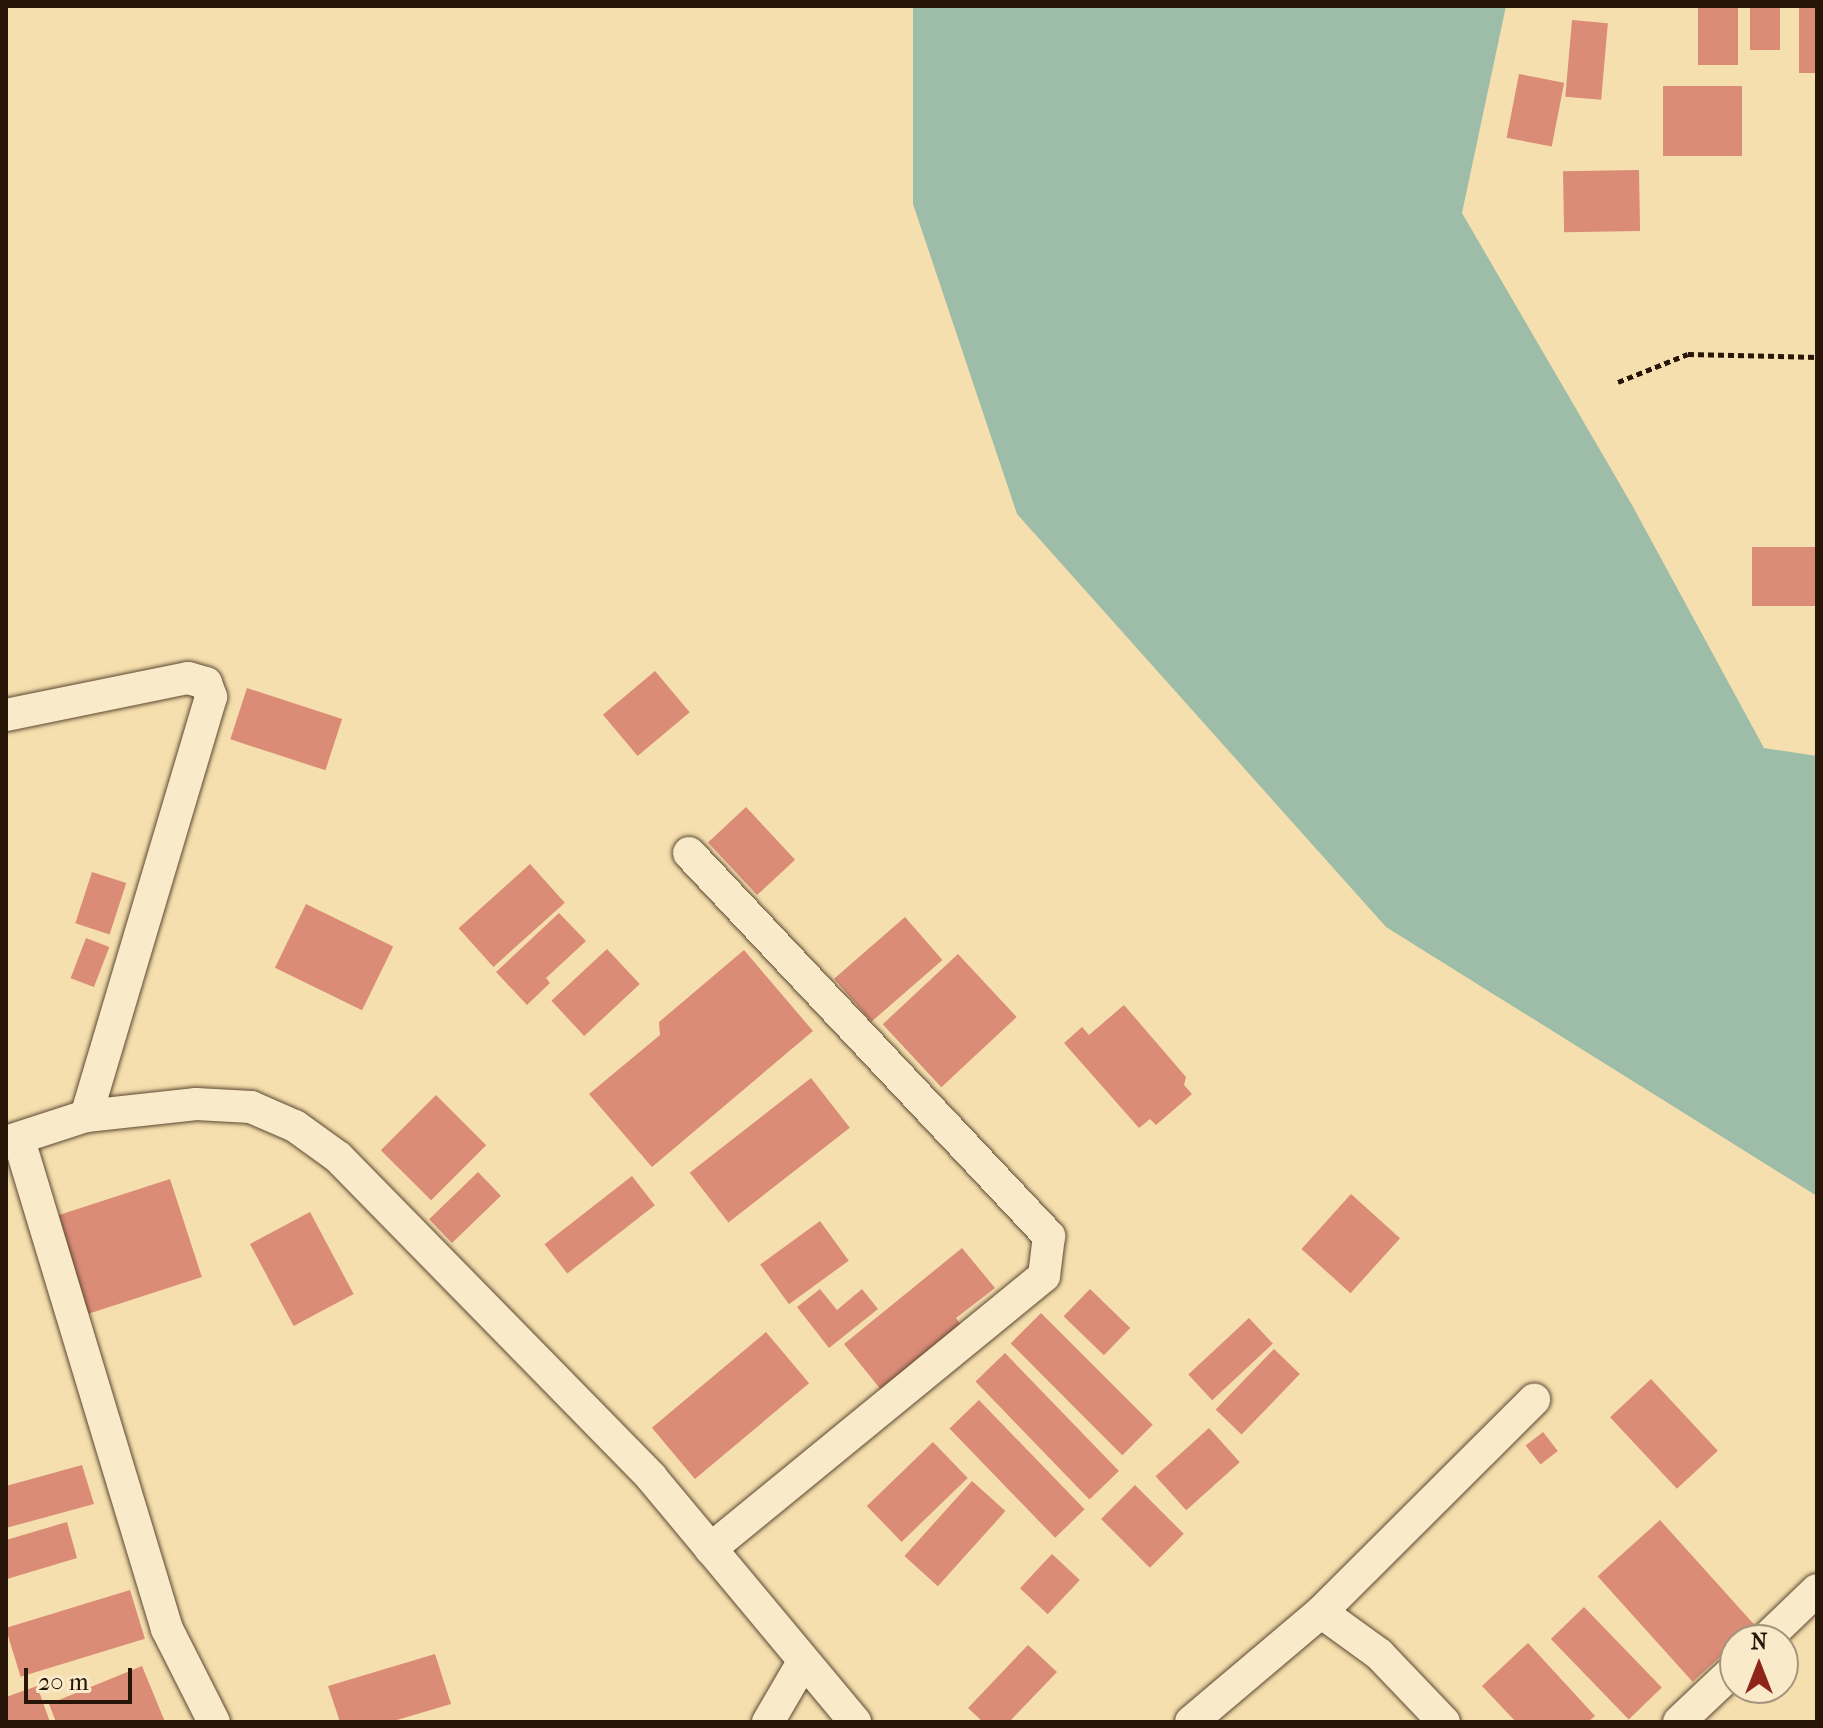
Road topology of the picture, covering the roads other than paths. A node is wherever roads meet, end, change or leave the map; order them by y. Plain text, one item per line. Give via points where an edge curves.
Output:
1 (6, 715) edge
2 (689, 853) dead end
3 (86, 1116) junction
4 (13, 1141) edge
5 (1534, 1400) dead end
6 (711, 1549) junction
7 (1817, 1590) edge
8 (1321, 1612) junction
9 (1782, 1624) edge
10 (803, 1662) junction
11 (1719, 1684) edge
12 (214, 1722) edge
13 (768, 1722) edge
14 (855, 1722) edge
15 (1191, 1722) edge
16 (1444, 1722) edge
17 (1679, 1722) edge

1 - 3 street via 188,678 206,683 211,697
2 - 6 street via 1049,1236 1044,1276
3 - 4 street
3 - 6 street via 196,1104 251,1107 295,1126 338,1157 651,1477
4 - 12 street via 167,1629
5 - 8 street
6 - 10 street
7 - 9 street
8 - 15 street
8 - 16 street via 1379,1654
10 - 13 street
10 - 14 street
11 - 17 street

